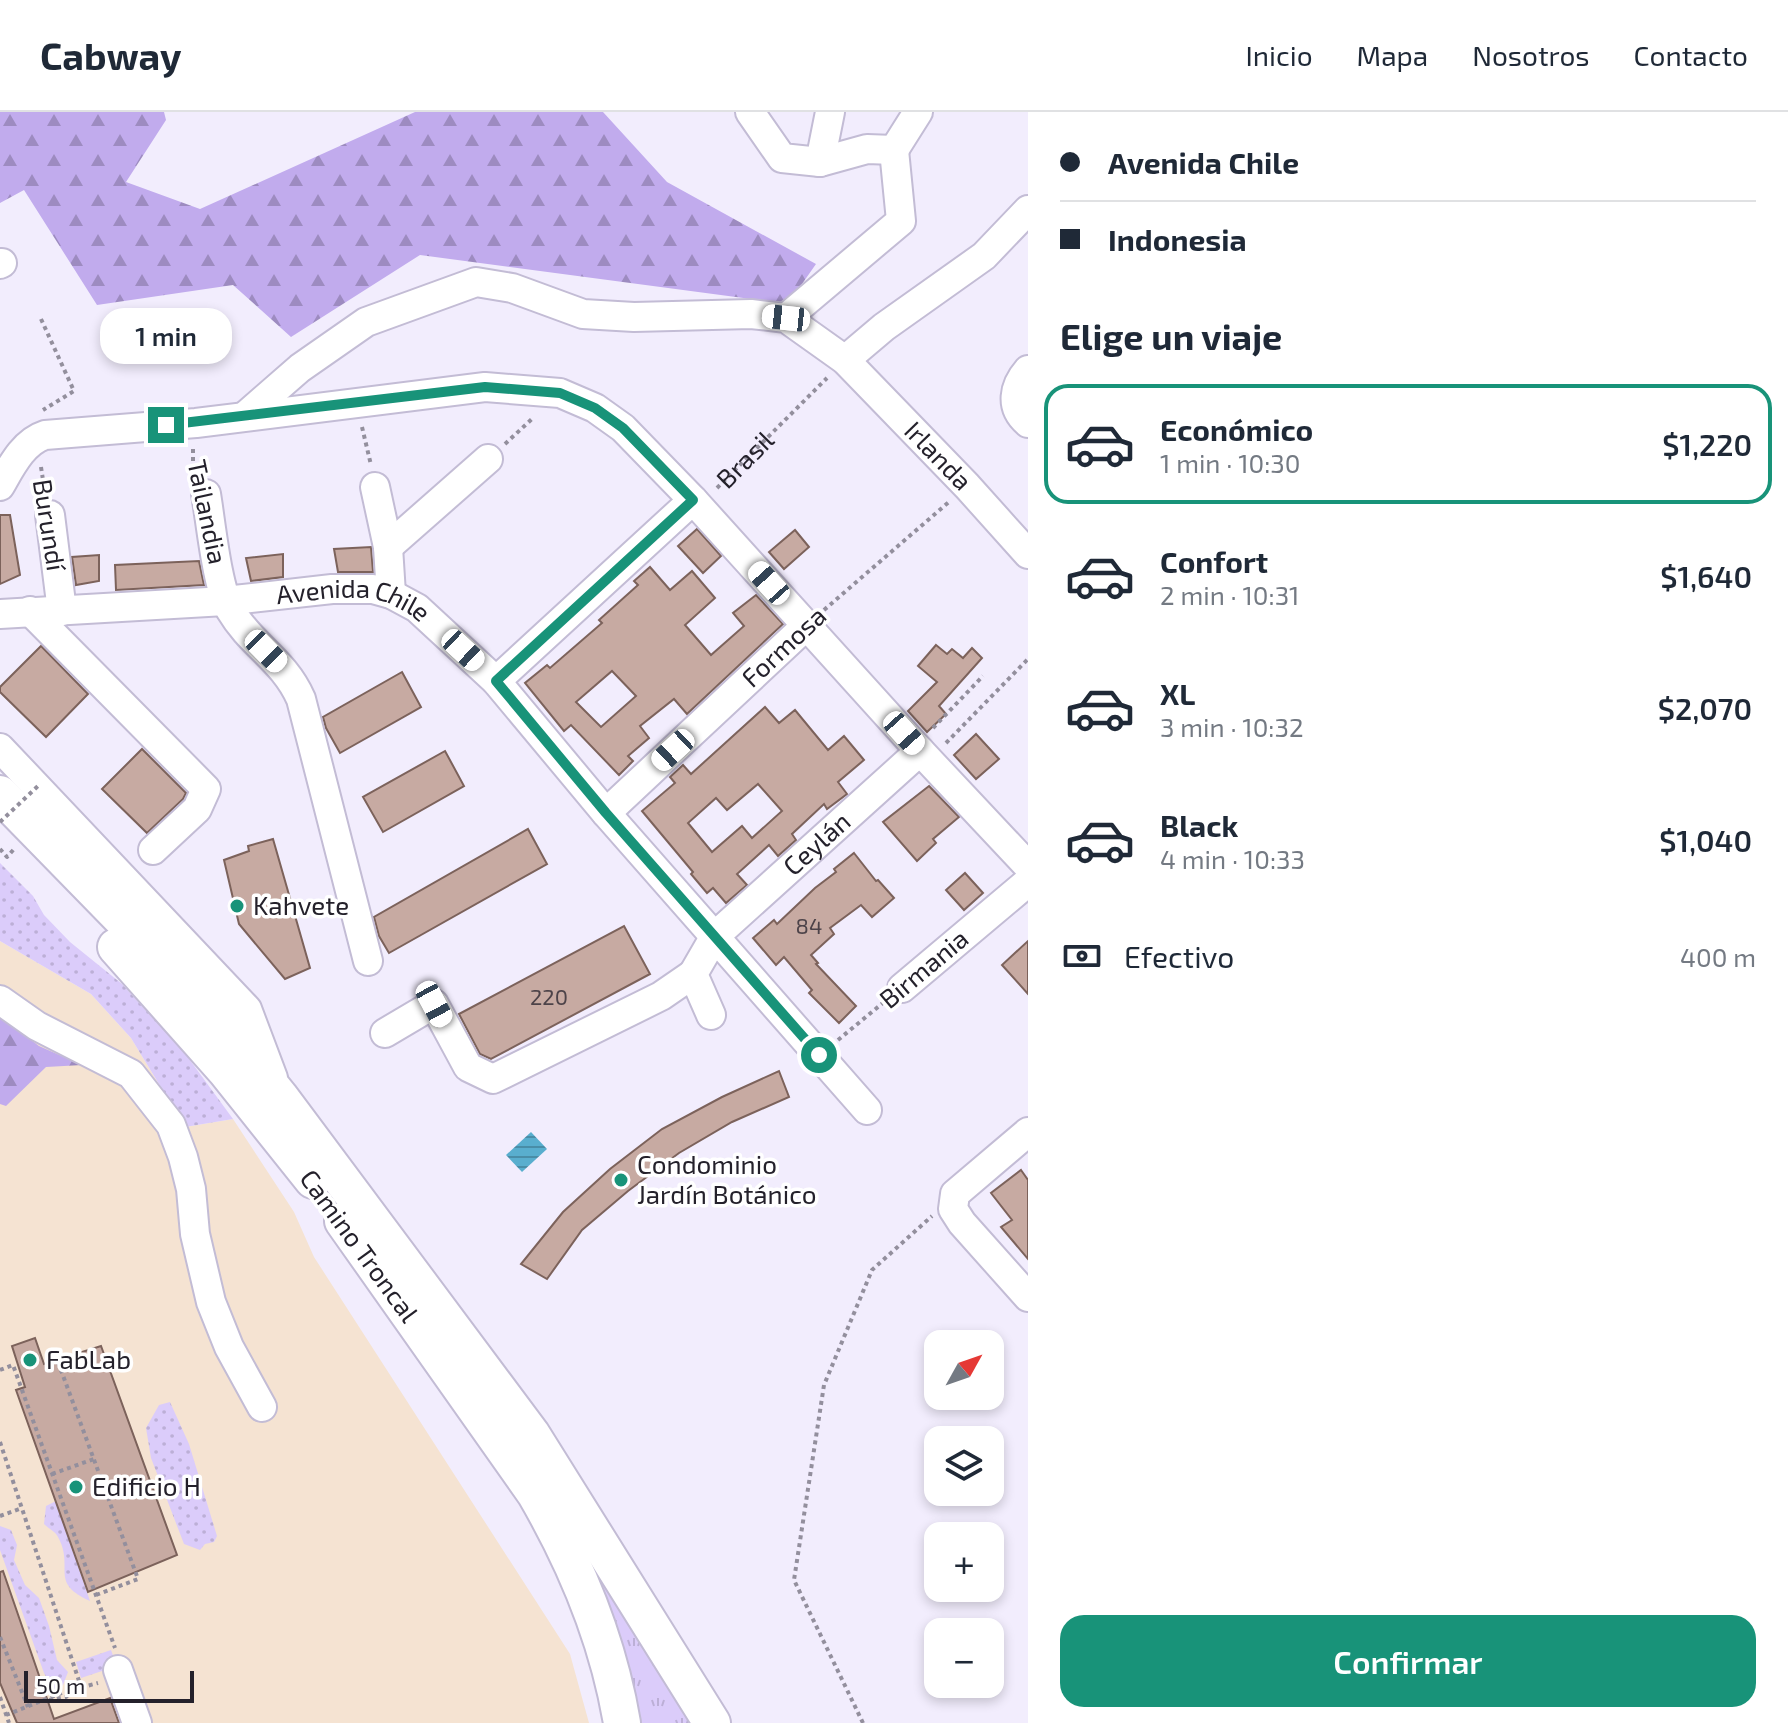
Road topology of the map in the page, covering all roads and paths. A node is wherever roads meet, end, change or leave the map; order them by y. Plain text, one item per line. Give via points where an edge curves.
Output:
1 (750, 112) edge
2 (830, 112) edge
3 (918, 112) edge
4 (894, 150) junction
5 (820, 162) junction
6 (1028, 210) edge
7 (786, 318) junction
8 (41, 319) dead end
9 (845, 360) junction
10 (1028, 370) edge
11 (560, 393) junction
12 (357, 402) junction
13 (245, 416) junction
14 (196, 423) junction
15 (1028, 423) edge
16 (40, 436) junction
17 (488, 459) joint
18 (0, 486) edge
19 (967, 486) junction
20 (375, 487) joint
21 (206, 494) joint
22 (693, 500) junction
23 (50, 515) joint
24 (388, 547) junction
25 (1028, 554) edge
26 (391, 594) junction
27 (225, 601) junction
28 (30, 611) junction
29 (62, 611) junction
30 (0, 614) edge
31 (807, 625) junction
32 (1028, 659) edge
33 (983, 676) dead end
34 (496, 681) junction
35 (0, 748) edge
36 (920, 751) junction
37 (40, 784) dead end
38 (0, 794) edge
39 (606, 813) junction
40 (0, 822) edge
41 (4, 843) edge
42 (0, 849) edge
43 (153, 850) dead end
44 (1028, 866) edge
45 (1028, 882) edge
46 (715, 936) junction
47 (368, 961) dead end
48 (693, 974) junction
49 (902, 988) joint
50 (0, 1000) edge
51 (711, 1015) dead end
52 (385, 1033) dead end
53 (819, 1055) junction
54 (280, 1097) junction
55 (867, 1110) dead end
56 (1028, 1132) edge
57 (955, 1194) junction
58 (1028, 1297) edge
59 (58, 1362) dead end
60 (0, 1370) edge
61 (262, 1407) dead end
62 (0, 1442) edge
63 (94, 1459) junction
64 (52, 1474) junction
65 (22, 1508) junction
66 (0, 1516) edge
67 (96, 1595) junction
68 (0, 1637) edge
69 (112, 1668) junction
70 (81, 1687) junction
71 (0, 1697) edge
72 (28, 1707) junction
73 (6, 1715) junction
74 (9, 1723) edge
75 (137, 1723) edge
76 (622, 1723) edge
77 (712, 1723) edge
78 (863, 1723) edge

1 - 5 street via 782,158
2 - 5 street
3 - 4 street
4 - 5 street via 867,149
4 - 7 street via 901,221
6 - 9 street via 984,256
7 - 9 street, Irlanda
7 - 13 street via 583,314 512,288 476,282 366,322 300,368
8 - 16 path via 74,391 41,411
9 - 19 street, Irlanda
9 - 22 path, Brasil via 716,490
10 - 15 street via 1014,396
11 - 12 street via 485,387
11 - 17 path
11 - 22 street via 623,428
12 - 13 street
12 - 20 path
13 - 14 street
14 - 16 street
14 - 21 path, Tailandia via 192,462 195,482
16 - 18 street via 18,455
16 - 23 path, Burundí
17 - 24 street
19 - 25 street, Irlanda
19 - 31 path, Formosa
20 - 24 street
21 - 27 street, Tailandia
22 - 31 street
22 - 34 street, Brasil
23 - 29 street, Burundí
24 - 26 street
26 - 27 street, Avenida Chile via 332,589
26 - 34 street, Avenida Chile via 417,608
27 - 29 street, Avenida Chile
27 - 47 street via 285,670 301,699
28 - 29 street, Avenida Chile
28 - 30 street, Avenida Chile
28 - 43 street via 206,789 197,809
31 - 36 street
31 - 39 street, Formosa
32 - 36 path via 938,751
33 - 36 path via 925,736
34 - 39 street, Avenida Chile
35 - 54 street, Camino Troncal via 247,1009
36 - 44 street
36 - 46 street, Ceylán
37 - 40 path, bridge
38 - 54 main road, Camino Troncal via 204,1003
39 - 46 street, Avenida Chile
41 - 42 path
41 - 76 main road, Camino Troncal via 138,969 226,1071 322,1192 517,1467 578,1575 608,1658
45 - 49 street, Birmania
46 - 48 street, Ceylán
46 - 53 street, Avenida Chile
48 - 51 street
48 - 52 street via 661,996 493,1079 468,1067 434,1004
49 - 53 path, Birmania
50 - 61 street via 37,1026 131,1074 171,1125 191,1189 211,1302
53 - 55 street, Avenida Chile
54 - 77 main road, Camino Troncal via 532,1435
56 - 57 street
57 - 58 street via 953,1209 962,1223
57 - 78 path via 872,1270 824,1385 794,1580
59 - 63 path
60 - 64 path via 13,1365
62 - 65 path
63 - 64 path
63 - 67 path via 138,1579
64 - 67 path
65 - 66 path
65 - 70 path
67 - 69 path
68 - 72 path
69 - 70 path
69 - 75 street
70 - 72 path
71 - 73 path
72 - 73 path
73 - 74 path

